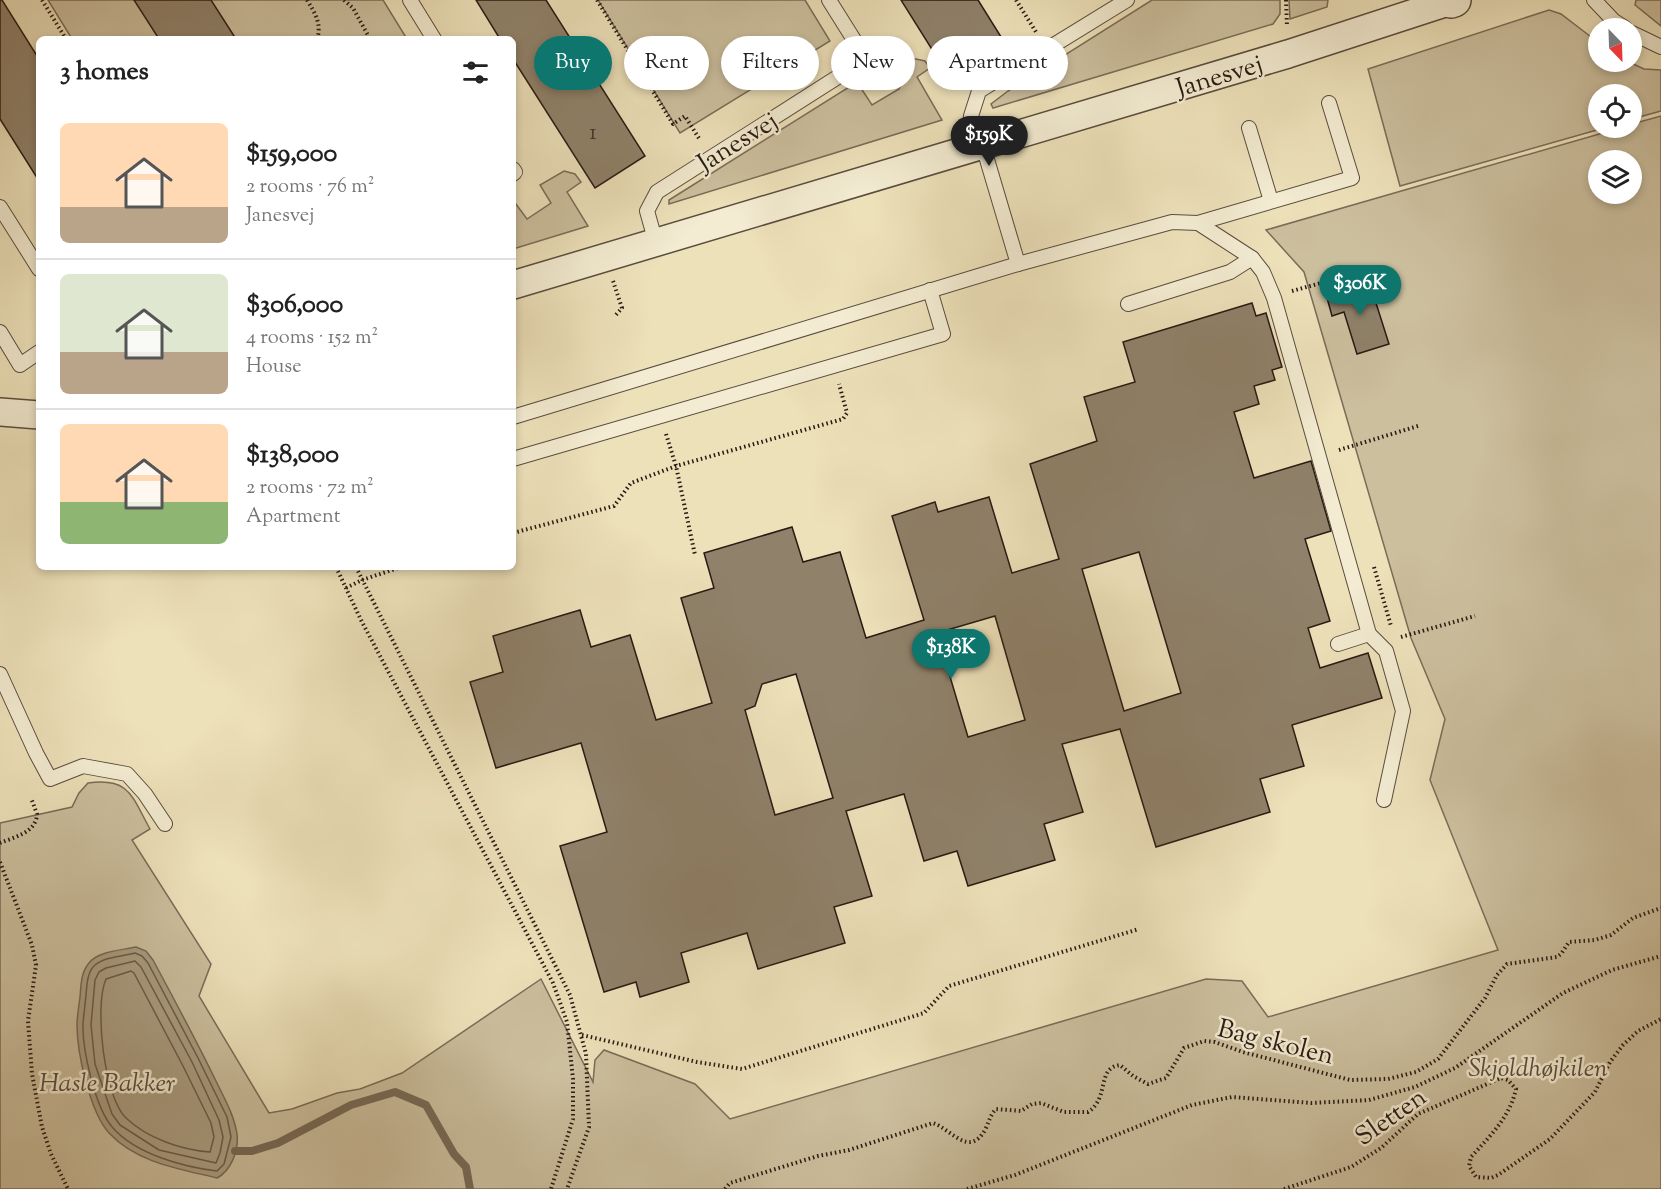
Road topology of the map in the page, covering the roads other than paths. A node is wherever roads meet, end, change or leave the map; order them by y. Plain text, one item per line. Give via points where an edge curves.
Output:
1 (410, 0) edge
2 (829, 0) edge
3 (1127, 0) edge
4 (1594, 0) edge
5 (1452, 1) edge
6 (1611, 18) edge
7 (432, 36) edge
8 (1642, 38) edge
9 (1661, 47) edge
10 (1329, 103) dead end
11 (1249, 128) dead end
12 (983, 146) junction
13 (1271, 201) junction
14 (0, 207) edge
15 (1198, 223) junction
16 (656, 243) junction
17 (1252, 258) junction
18 (36, 264) edge
19 (1018, 264) junction
20 (516, 284) edge
21 (930, 290) junction
22 (1128, 304) dead end
23 (0, 332) edge
24 (36, 354) edge
25 (0, 412) edge
26 (36, 415) edge
27 (516, 416) edge
28 (516, 458) edge
29 (1369, 634) junction
30 (1338, 644) dead end
31 (0, 674) edge
32 (1384, 800) dead end
33 (165, 824) dead end

1 - 7 lane
2 - 16 lane, Janesvej via 866,59 657,192 647,211
3 - 12 lane via 979,91 971,116
4 - 6 lane
5 - 12 street, Janesvej
8 - 9 lane
10 - 13 lane via 1352,178
11 - 13 lane
12 - 16 street, Janesvej
12 - 19 lane
13 - 15 lane
14 - 18 lane
15 - 17 lane
15 - 19 lane via 1172,222
16 - 20 street, Janesvej
17 - 22 lane via 1230,272
17 - 29 lane via 1273,296
19 - 21 lane
21 - 27 lane
21 - 28 lane via 943,334
23 - 24 lane via 20,365
25 - 26 street
29 - 30 lane
29 - 32 lane via 1386,651 1403,711
31 - 33 lane via 50,779 83,766 127,774

